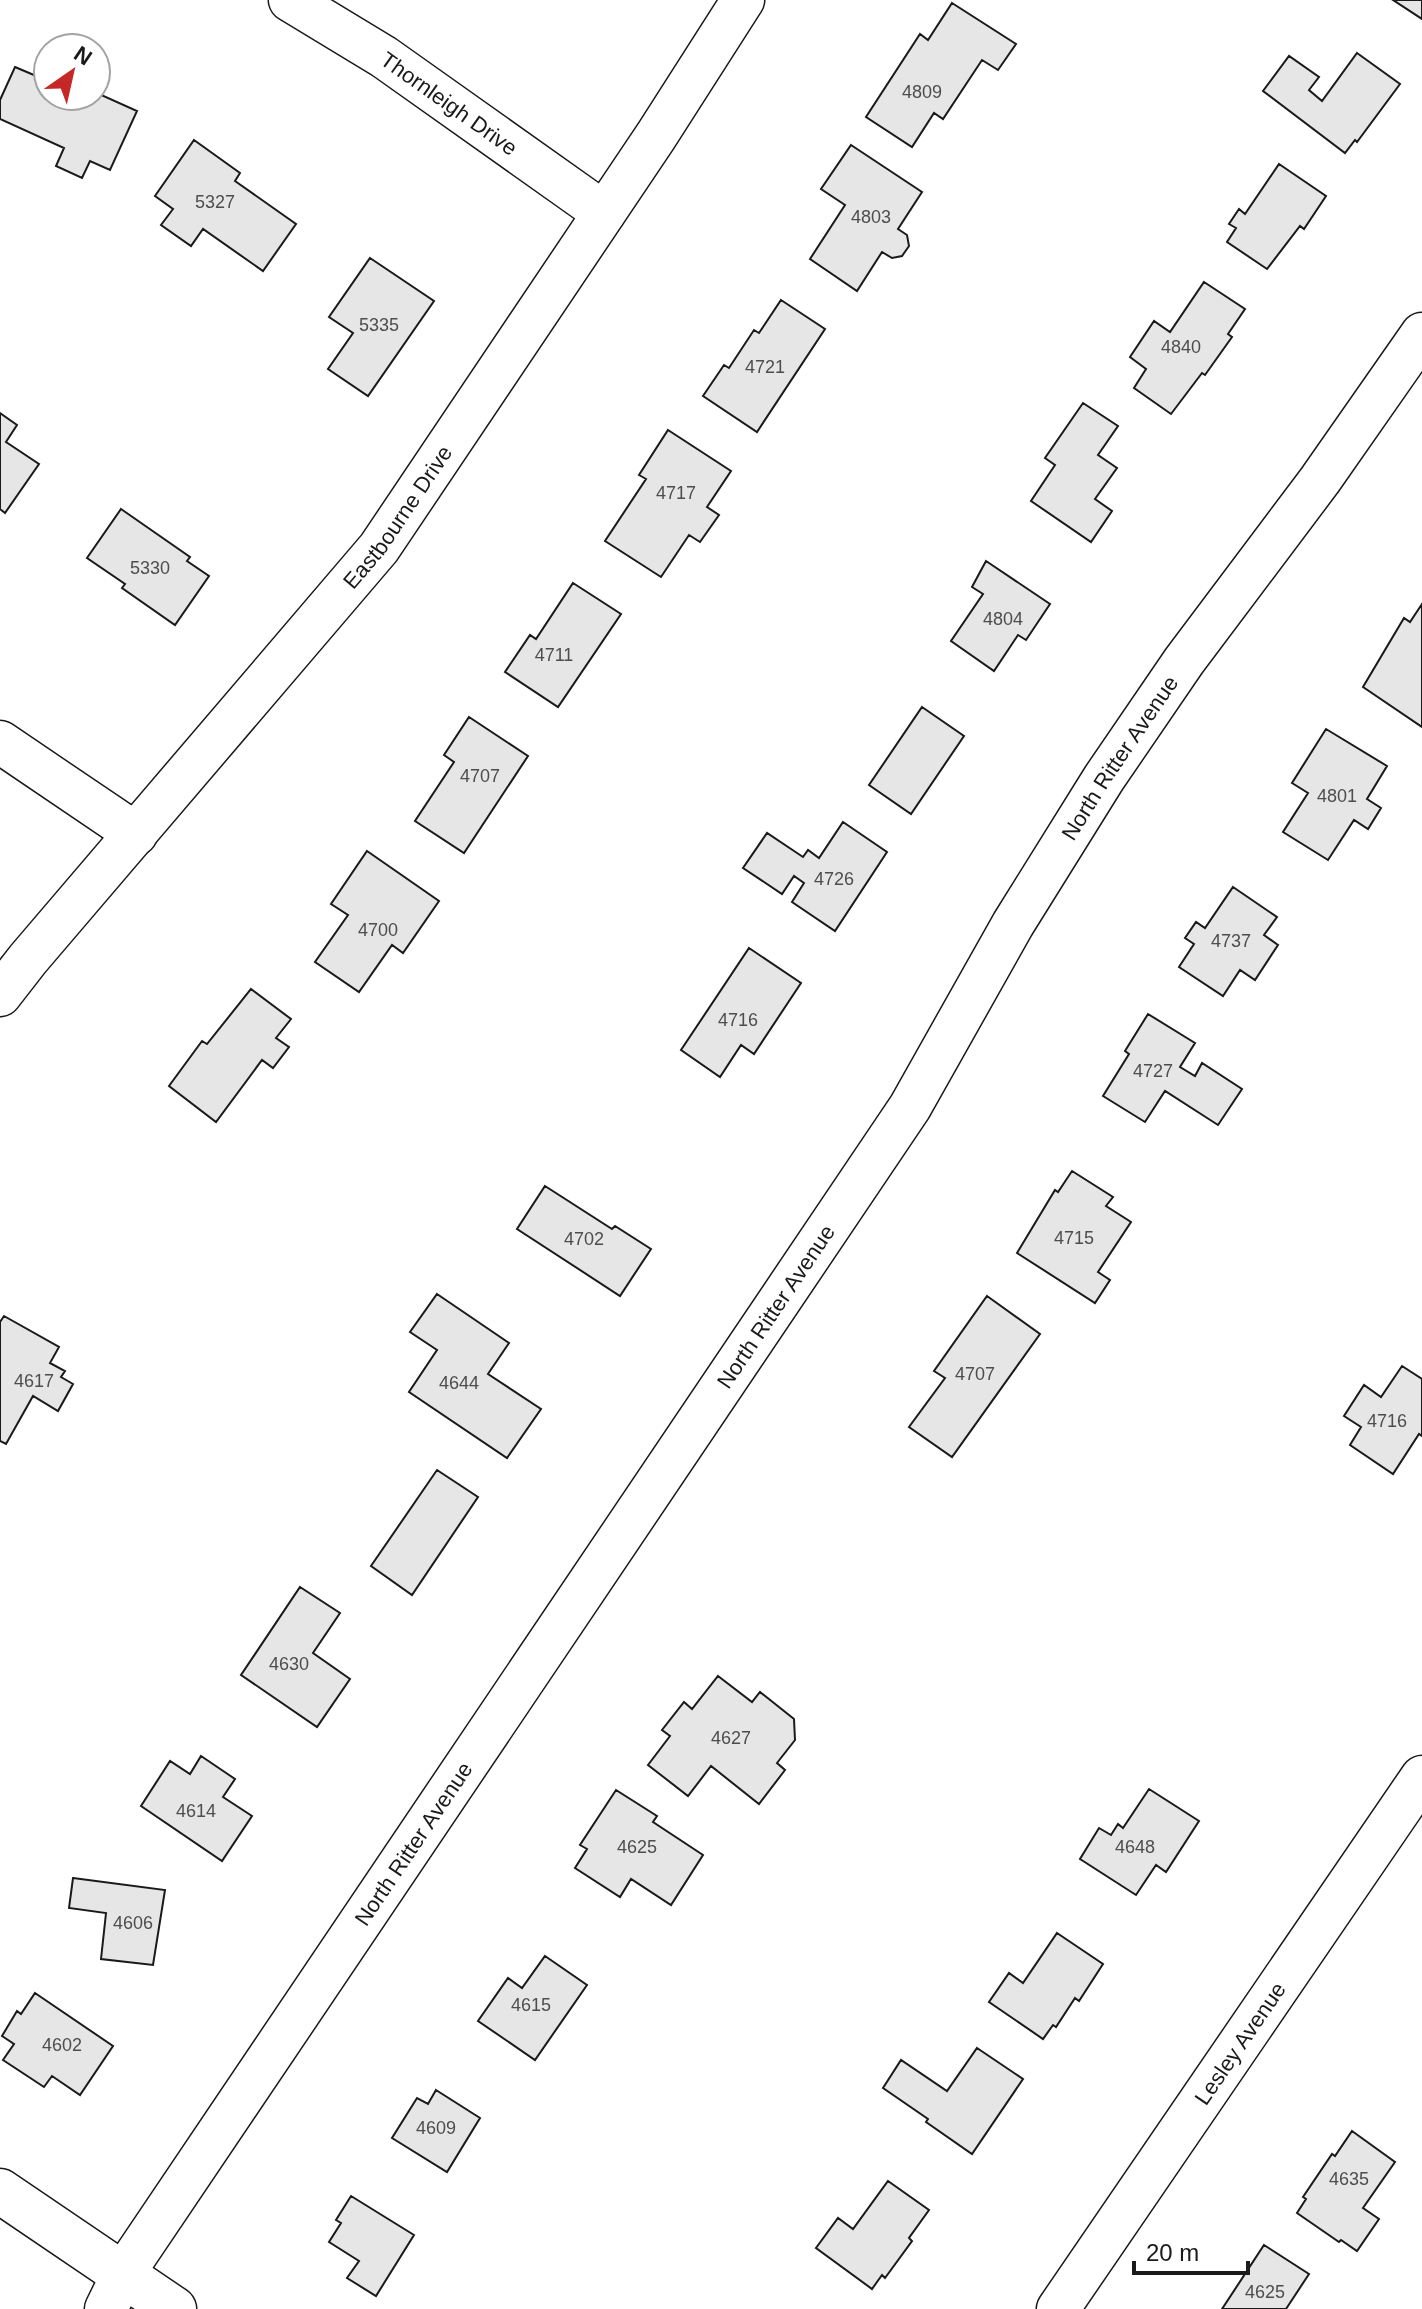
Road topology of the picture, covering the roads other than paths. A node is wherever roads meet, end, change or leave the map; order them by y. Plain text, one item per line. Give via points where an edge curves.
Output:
1 (290, 0) edge
2 (743, 0) edge
3 (604, 213) junction
4 (1422, 334) edge
5 (0, 742) edge
6 (136, 834) junction
7 (0, 995) edge
8 (1422, 1777) edge
9 (0, 2191) edge
10 (114, 2292) edge
11 (174, 2309) edge
12 (1058, 2309) edge

1 - 3 street, Thornleigh Drive via 384,57
2 - 3 street, Eastbourne Drive
3 - 6 street, Eastbourne Drive via 379,548
4 - 10 street, North Ritter Avenue via 1104,778 1013,924 910,1107
5 - 6 street
6 - 7 street, Eastbourne Drive
8 - 12 street, Lesley Avenue
9 - 10 main road
10 - 11 main road

